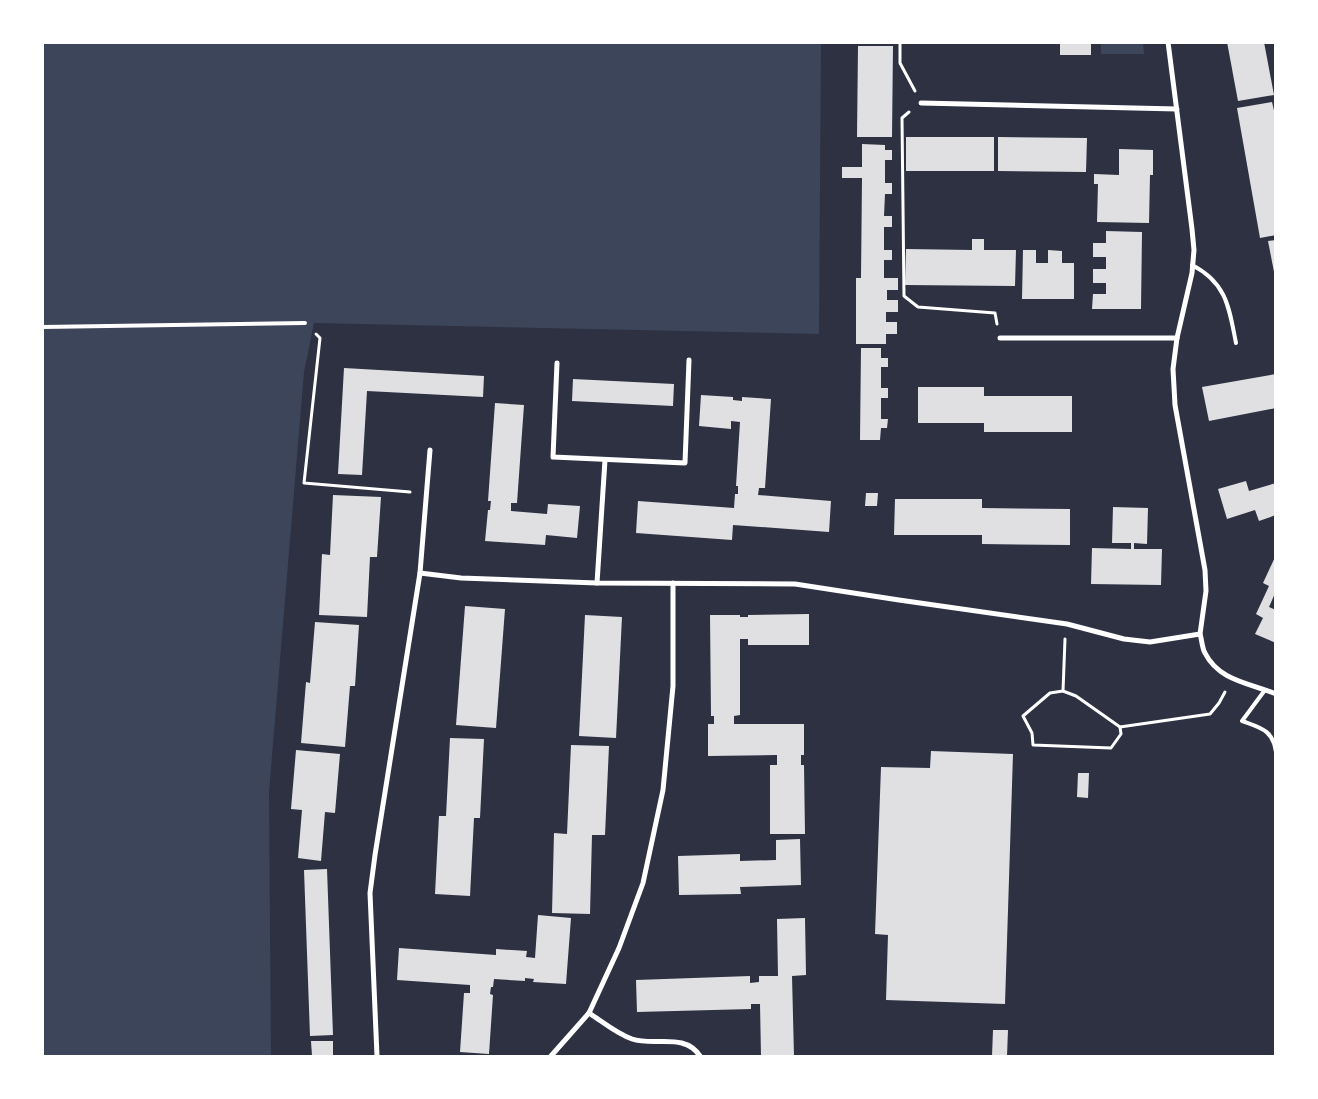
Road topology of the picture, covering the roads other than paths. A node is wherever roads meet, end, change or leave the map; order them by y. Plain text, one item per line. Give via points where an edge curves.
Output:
1 (1168, 42) edge
2 (921, 103) road end
3 (1177, 109) junction
4 (1192, 265) junction
5 (305, 323) road end
6 (42, 327) edge
7 (1000, 338) road end
8 (1177, 338) junction
9 (1236, 343) dead end
10 (689, 360) dead end
11 (557, 363) dead end
12 (430, 450) dead end
13 (605, 460) junction
14 (420, 573) junction
15 (597, 583) junction
16 (673, 583) junction
17 (1200, 634) junction
18 (1265, 690) junction
19 (1276, 694) edge
20 (1276, 752) edge
21 (589, 1013) junction
22 (377, 1056) edge
23 (551, 1056) edge
24 (700, 1056) edge

1 - 3 street
2 - 3 street
3 - 4 street via 1192,229
4 - 8 street
4 - 9 lane via 1204,270 1223,293
5 - 6 lane
7 - 8 street
8 - 17 street via 1173,369 1175,405 1205,570 1206,591
10 - 13 street via 685,463
11 - 13 street via 553,457
12 - 14 street
13 - 15 street
14 - 15 street via 461,578
14 - 22 street via 370,893
15 - 16 street
16 - 17 street via 795,584 1067,624 1124,639 1150,642
16 - 21 street via 673,686 664,790 643,882 619,948
17 - 18 street via 1204,652 1212,665 1232,679
18 - 19 street
18 - 20 lane via 1242,721 1272,737
21 - 23 street
21 - 24 street via 634,1040 679,1042

